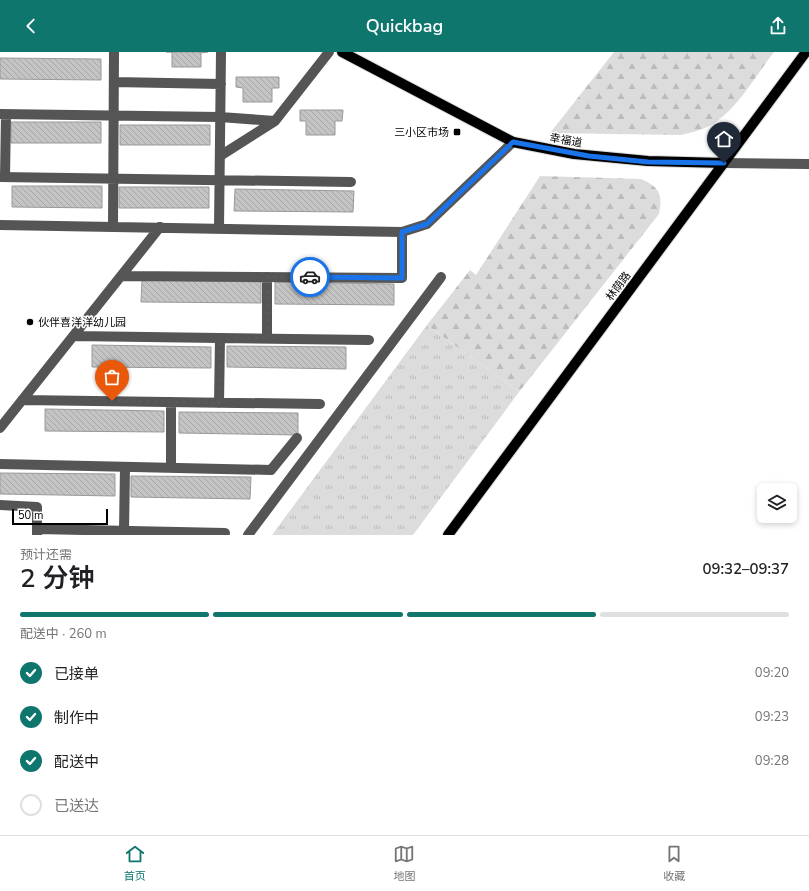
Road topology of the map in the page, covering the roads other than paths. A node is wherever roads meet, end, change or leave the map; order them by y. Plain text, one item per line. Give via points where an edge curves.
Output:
1 (114, 52) edge
2 (221, 52) edge
3 (329, 52) edge
4 (342, 52) edge
5 (806, 52) edge
6 (114, 82) junction
7 (221, 84) junction
8 (3, 114) edge
9 (113, 115) junction
10 (220, 117) junction
11 (275, 120) junction
12 (513, 142) junction
13 (220, 156) junction
14 (724, 163) junction
15 (809, 164) edge
16 (2, 177) edge
17 (113, 179) junction
18 (220, 180) junction
19 (351, 182) dead end
20 (0, 226) edge
21 (113, 227) junction
22 (160, 228) junction
23 (219, 228) junction
24 (402, 232) junction
25 (122, 276) junction
26 (268, 277) junction
27 (441, 277) dead end
28 (73, 336) junction
29 (220, 338) junction
30 (268, 338) junction
31 (369, 340) dead end
32 (22, 400) junction
33 (171, 402) junction
34 (219, 403) junction
35 (320, 404) dead end
36 (0, 428) edge
37 (297, 438) dead end
38 (0, 464) edge
39 (125, 467) junction
40 (171, 468) junction
41 (0, 505) edge
42 (124, 531) junction
43 (37, 532) edge
44 (91, 533) edge
45 (225, 533) dead end
46 (248, 535) edge
47 (448, 535) edge

1 - 6 street
2 - 7 street
3 - 11 street
4 - 12 main road, 幸福道
5 - 14 main road, 林荫路
6 - 7 street
6 - 9 street
7 - 10 street
8 - 9 street
8 - 16 street
9 - 10 street
9 - 17 street
10 - 11 street
10 - 13 street
11 - 13 street
12 - 14 main road, 幸福道 via 581,155 648,162
12 - 24 street via 427,224
13 - 18 street
14 - 15 street, 幸福道
14 - 47 main road, 林荫路
16 - 17 street
17 - 18 street
17 - 21 street
18 - 19 street
18 - 23 street
20 - 21 street
21 - 22 street
22 - 23 street
22 - 25 street
23 - 24 street
24 - 26 street via 402,278
25 - 26 street
25 - 28 street
26 - 30 street
27 - 46 street
28 - 29 street
28 - 32 street
29 - 30 street
29 - 34 street
30 - 31 street
32 - 33 street
32 - 36 street
33 - 34 street
33 - 40 street
34 - 35 street
37 - 40 street via 271,470
38 - 39 street
39 - 40 street
39 - 42 street
41 - 43 street via 37,507
42 - 44 street
42 - 45 street
43 - 44 street

